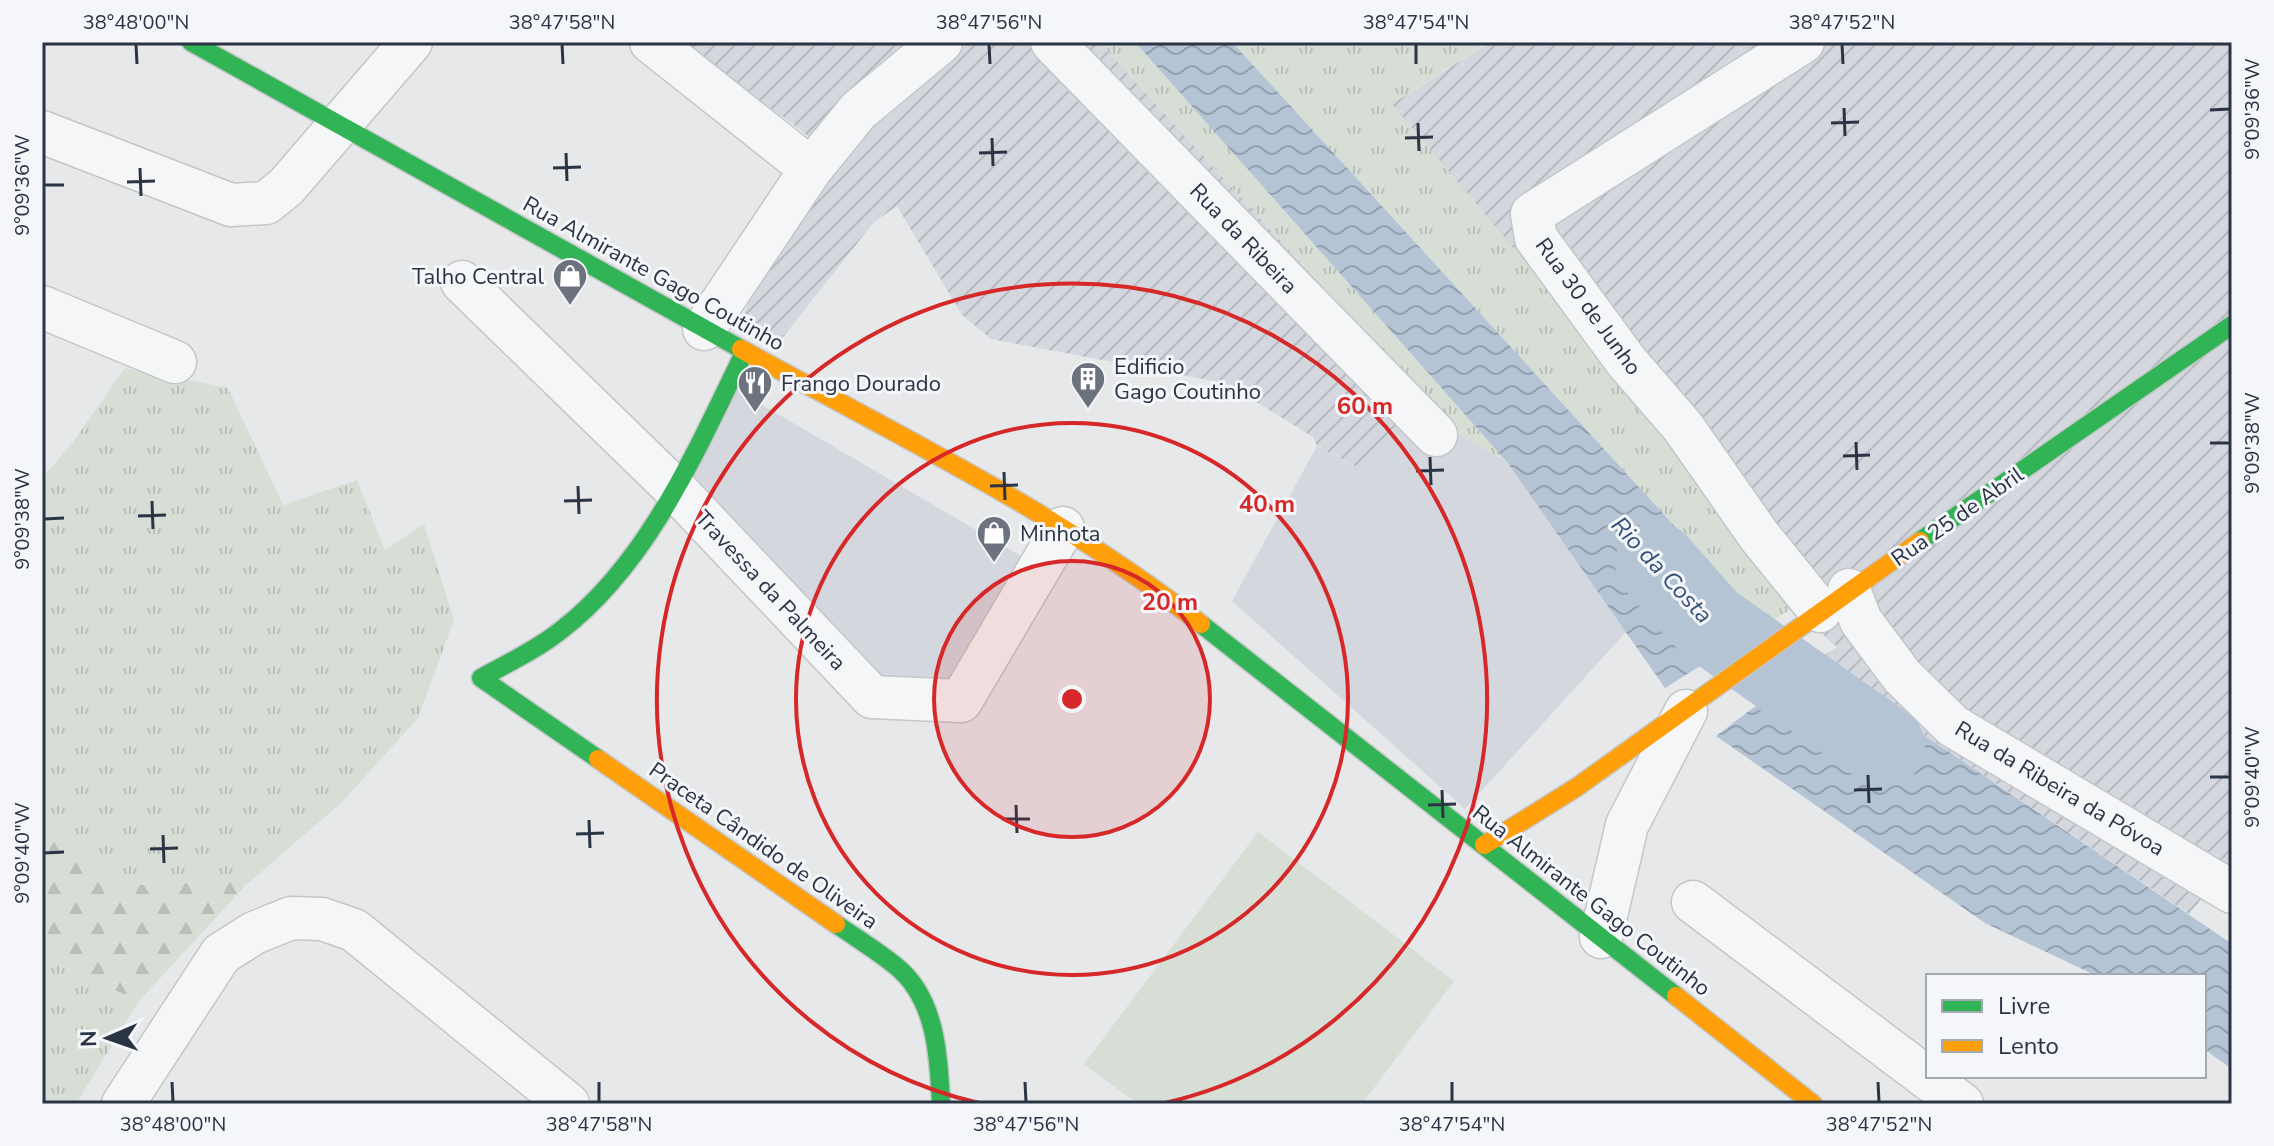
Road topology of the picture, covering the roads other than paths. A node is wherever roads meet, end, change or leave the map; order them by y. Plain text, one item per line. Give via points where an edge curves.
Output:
1 (191, 42) edge
2 (411, 42) edge
3 (651, 42) edge
4 (941, 42) edge
5 (1052, 42) edge
6 (1803, 42) edge
7 (337, 125) junction
8 (42, 132) edge
9 (811, 169) junction
10 (462, 282) dead end
11 (42, 307) edge
12 (2232, 325) edge
13 (704, 329) junction
14 (745, 351) junction
15 (175, 362) dead end
16 (1436, 435) dead end
17 (676, 490) junction
18 (1063, 528) junction
19 (1825, 607) junction
20 (1686, 711) junction
21 (1484, 845) junction
22 (2232, 892) edge
23 (1693, 902) dead end
24 (1601, 937) junction
25 (1926, 1077) edge
26 (1927, 1078) edge
27 (123, 1104) edge
28 (568, 1104) edge
29 (941, 1104) edge
30 (1813, 1104) edge
31 (1962, 1104) edge

1 - 7 main road, Rua Almirante Gago Coutinho
2 - 7 street
3 - 9 street
4 - 9 street via 858,111
5 - 16 street, Rua da Ribeira
6 - 19 street, Rua 30 de Junho via 1532,214 1536,238
7 - 8 street via 286,187 266,203 231,205
7 - 13 main road, Rua Almirante Gago Coutinho
9 - 13 street
10 - 17 street, Travessa da Palmeira
11 - 15 street
12 - 19 main road, Rua 25 de Abril
13 - 14 main road, Rua Almirante Gago Coutinho
14 - 17 main road
14 - 18 main road, Rua Almirante Gago Coutinho
17 - 18 street, Travessa da Palmeira via 872,697 961,701
17 - 29 main road, Praceta Cândido de Oliveira via 614,577 568,624 481,678 899,968 923,998 939,1058
18 - 21 main road, Rua Almirante Gago Coutinho via 1177,602
19 - 20 main road, Rua 25 de Abril
19 - 22 street, Rua da Ribeira da Póvoa via 1861,621 1902,676 1953,726
20 - 21 main road, Rua 25 de Abril
20 - 24 street, Rua 25 de Abril via 1627,825
21 - 24 main road, Rua Almirante Gago Coutinho
23 - 25 street
24 - 30 main road, Rua Almirante Gago Coutinho
26 - 31 street
27 - 28 street via 221,954 291,918 322,919 354,930

